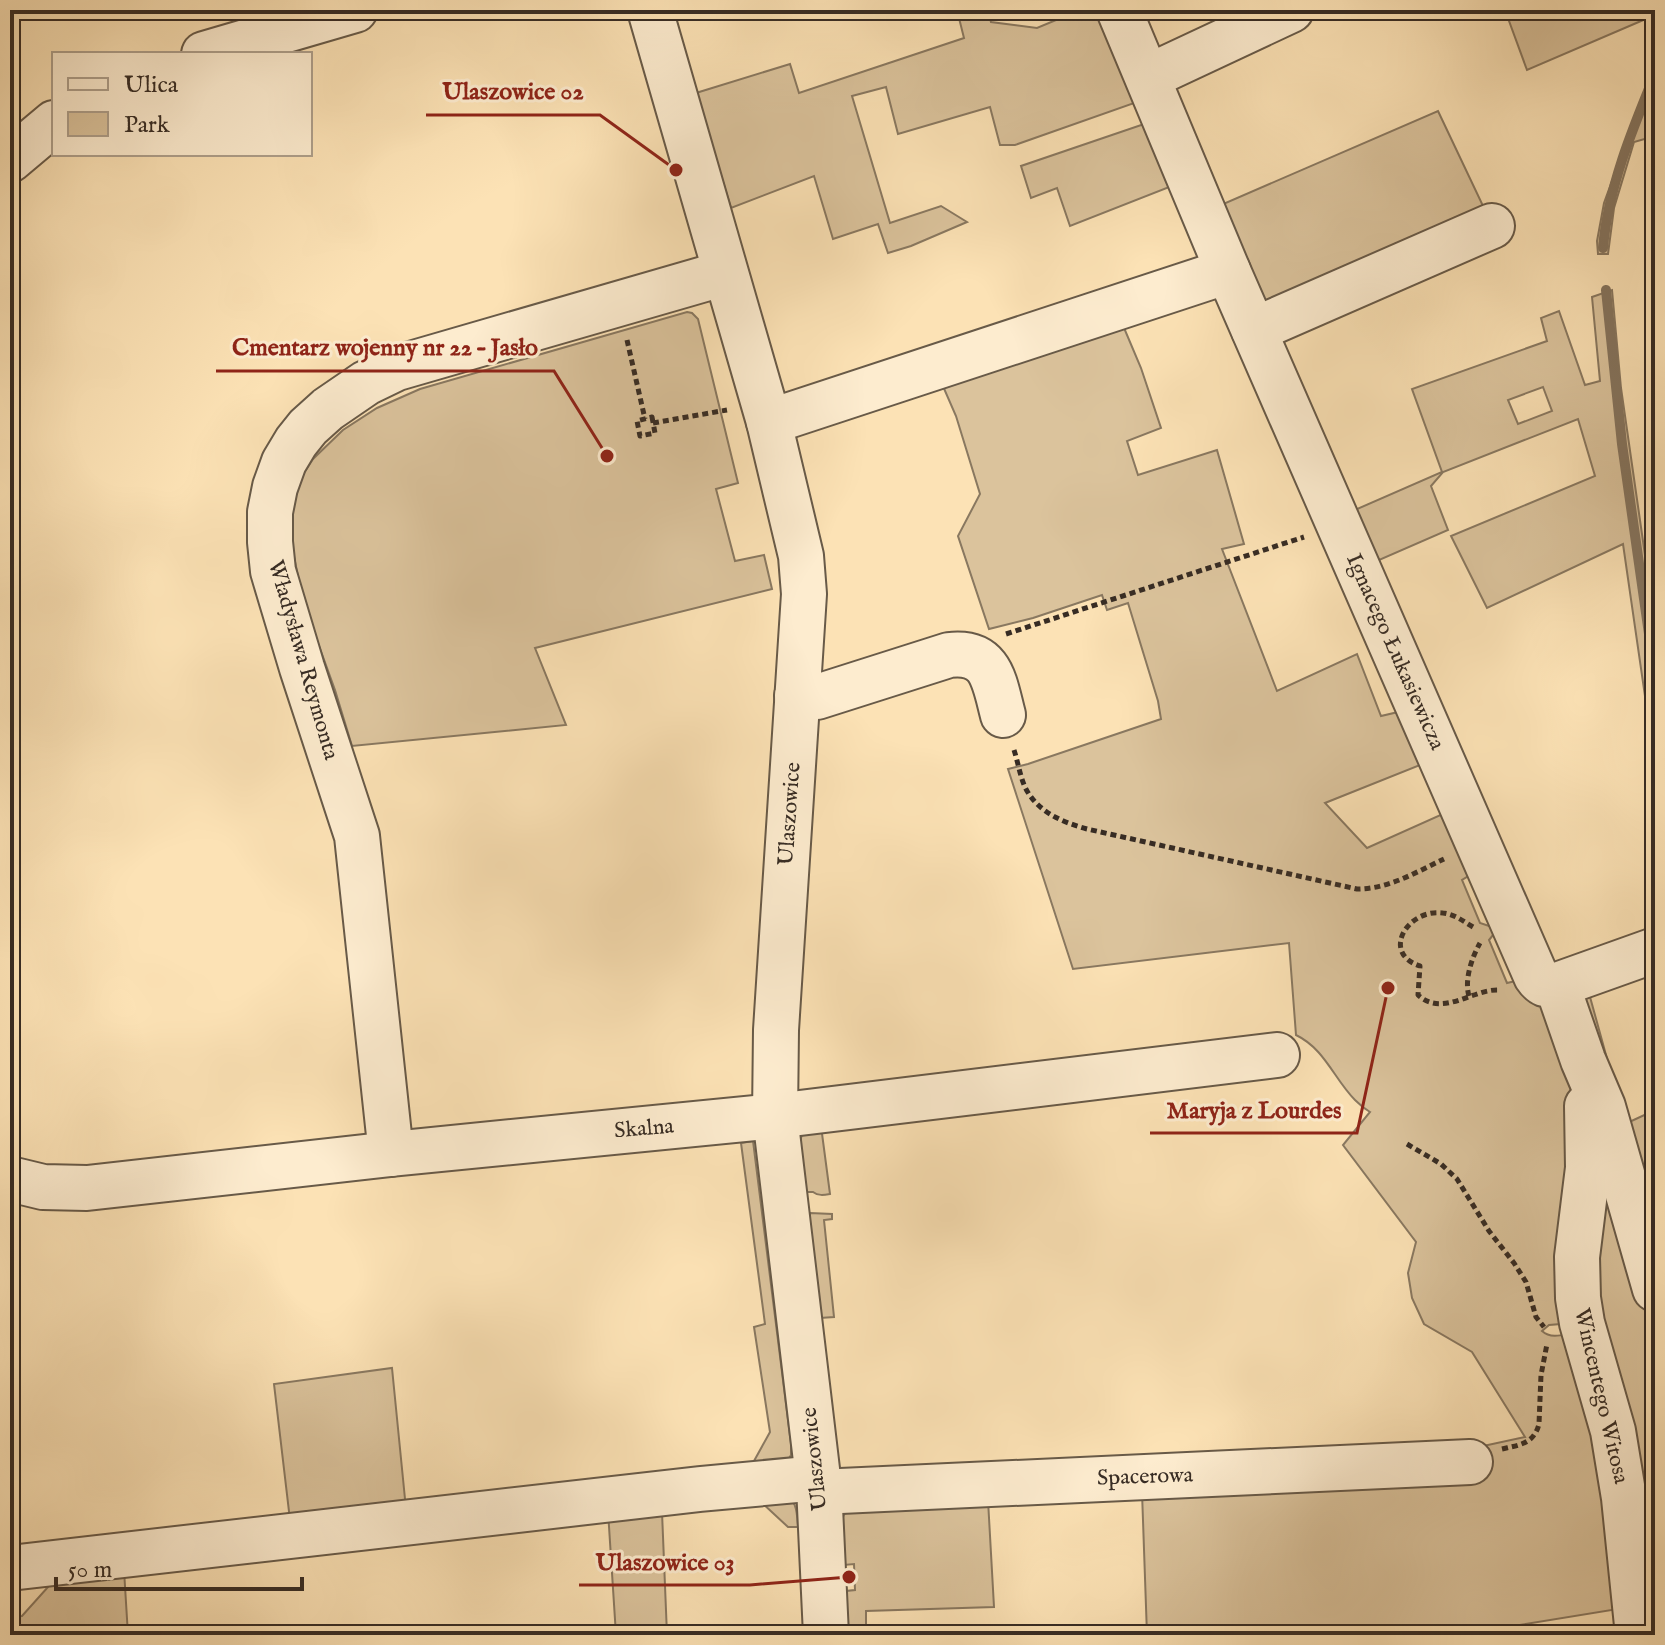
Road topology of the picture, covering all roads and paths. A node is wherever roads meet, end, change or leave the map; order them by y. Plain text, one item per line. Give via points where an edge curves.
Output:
1 (355, 10) edge
2 (650, 10) edge
3 (1119, 10) edge
4 (1291, 10) edge
5 (211, 52) edge
6 (1148, 77) junction
7 (52, 125) edge
8 (10, 160) edge
9 (1492, 226) dead end
10 (1228, 271) junction
11 (725, 273) junction
12 (1254, 330) junction
13 (626, 333) dead end
14 (749, 416) junction
15 (645, 419) junction
16 (653, 423) junction
17 (782, 480) junction
18 (1339, 525) junction
19 (968, 655) junction
20 (797, 696) junction
21 (1003, 715) joint
22 (1478, 842) junction
23 (1478, 929) dead end
24 (1655, 950) edge
25 (1548, 982) junction
26 (1277, 1055) dead end
27 (1583, 1060) junction
28 (775, 1116) junction
29 (1407, 1144) dead end
30 (391, 1154) junction
31 (10, 1179) edge
32 (1655, 1289) edge
33 (1567, 1327) junction
34 (1469, 1462) joint
35 (818, 1485) junction
36 (10, 1568) edge
37 (826, 1635) edge
38 (1638, 1635) edge

1 - 5 street
2 - 11 street, Ulaszowice
3 - 6 street, Ignacego Łukasiewicza
4 - 6 street
6 - 10 street, Ignacego Łukasiewicza
7 - 8 street
9 - 12 street
10 - 12 street, Ignacego Łukasiewicza
10 - 14 street
11 - 14 street, Ulaszowice
11 - 17 street via 728,347 740,400 752,434
11 - 30 street, Władysława Reymonta via 408,363 328,409 284,462 270,512 273,571 357,836
12 - 18 street, Ignacego Łukasiewicza
13 - 15 path
14 - 16 path
14 - 17 street, Ulaszowice
15 - 16 path via 652,417
15 - 16 path via 637,421 640,436 655,433
17 - 20 street, Ulaszowice via 803,576
18 - 19 path via 999,636 976,645
18 - 22 street, Ignacego Łukasiewicza
19 - 20 street via 949,655 817,697
19 - 21 street via 988,666
20 - 28 street, Ulaszowice
21 - 22 path via 1025,787 1038,805 1060,821 1087,829 1357,889 1391,883
22 - 25 street, Ignacego Łukasiewicza
23 - 25 path via 1437,912 1421,915 1406,928 1402,953 1420,966 1421,999 1449,1003 1490,989
24 - 25 street
25 - 27 street, Ignacego Łukasiewicza
26 - 28 street, Skalna
27 - 32 street, Ignacego Łukasiewicza via 1603,1107
27 - 33 street, Wincentego Witosa via 1587,1182
28 - 30 street, Skalna
28 - 35 street, Ulaszowice
29 - 33 path via 1457,1179 1526,1282 1536,1317 1546,1329
30 - 31 street, Skalna via 87,1188 43,1187
33 - 34 path via 1542,1361 1536,1434 1526,1443 1477,1454
33 - 38 street, Wincentego Witosa via 1607,1406 1616,1443
34 - 35 street, Spacerowa
35 - 36 street, Spacerowa via 700,1489
35 - 37 street, Ulaszowice

